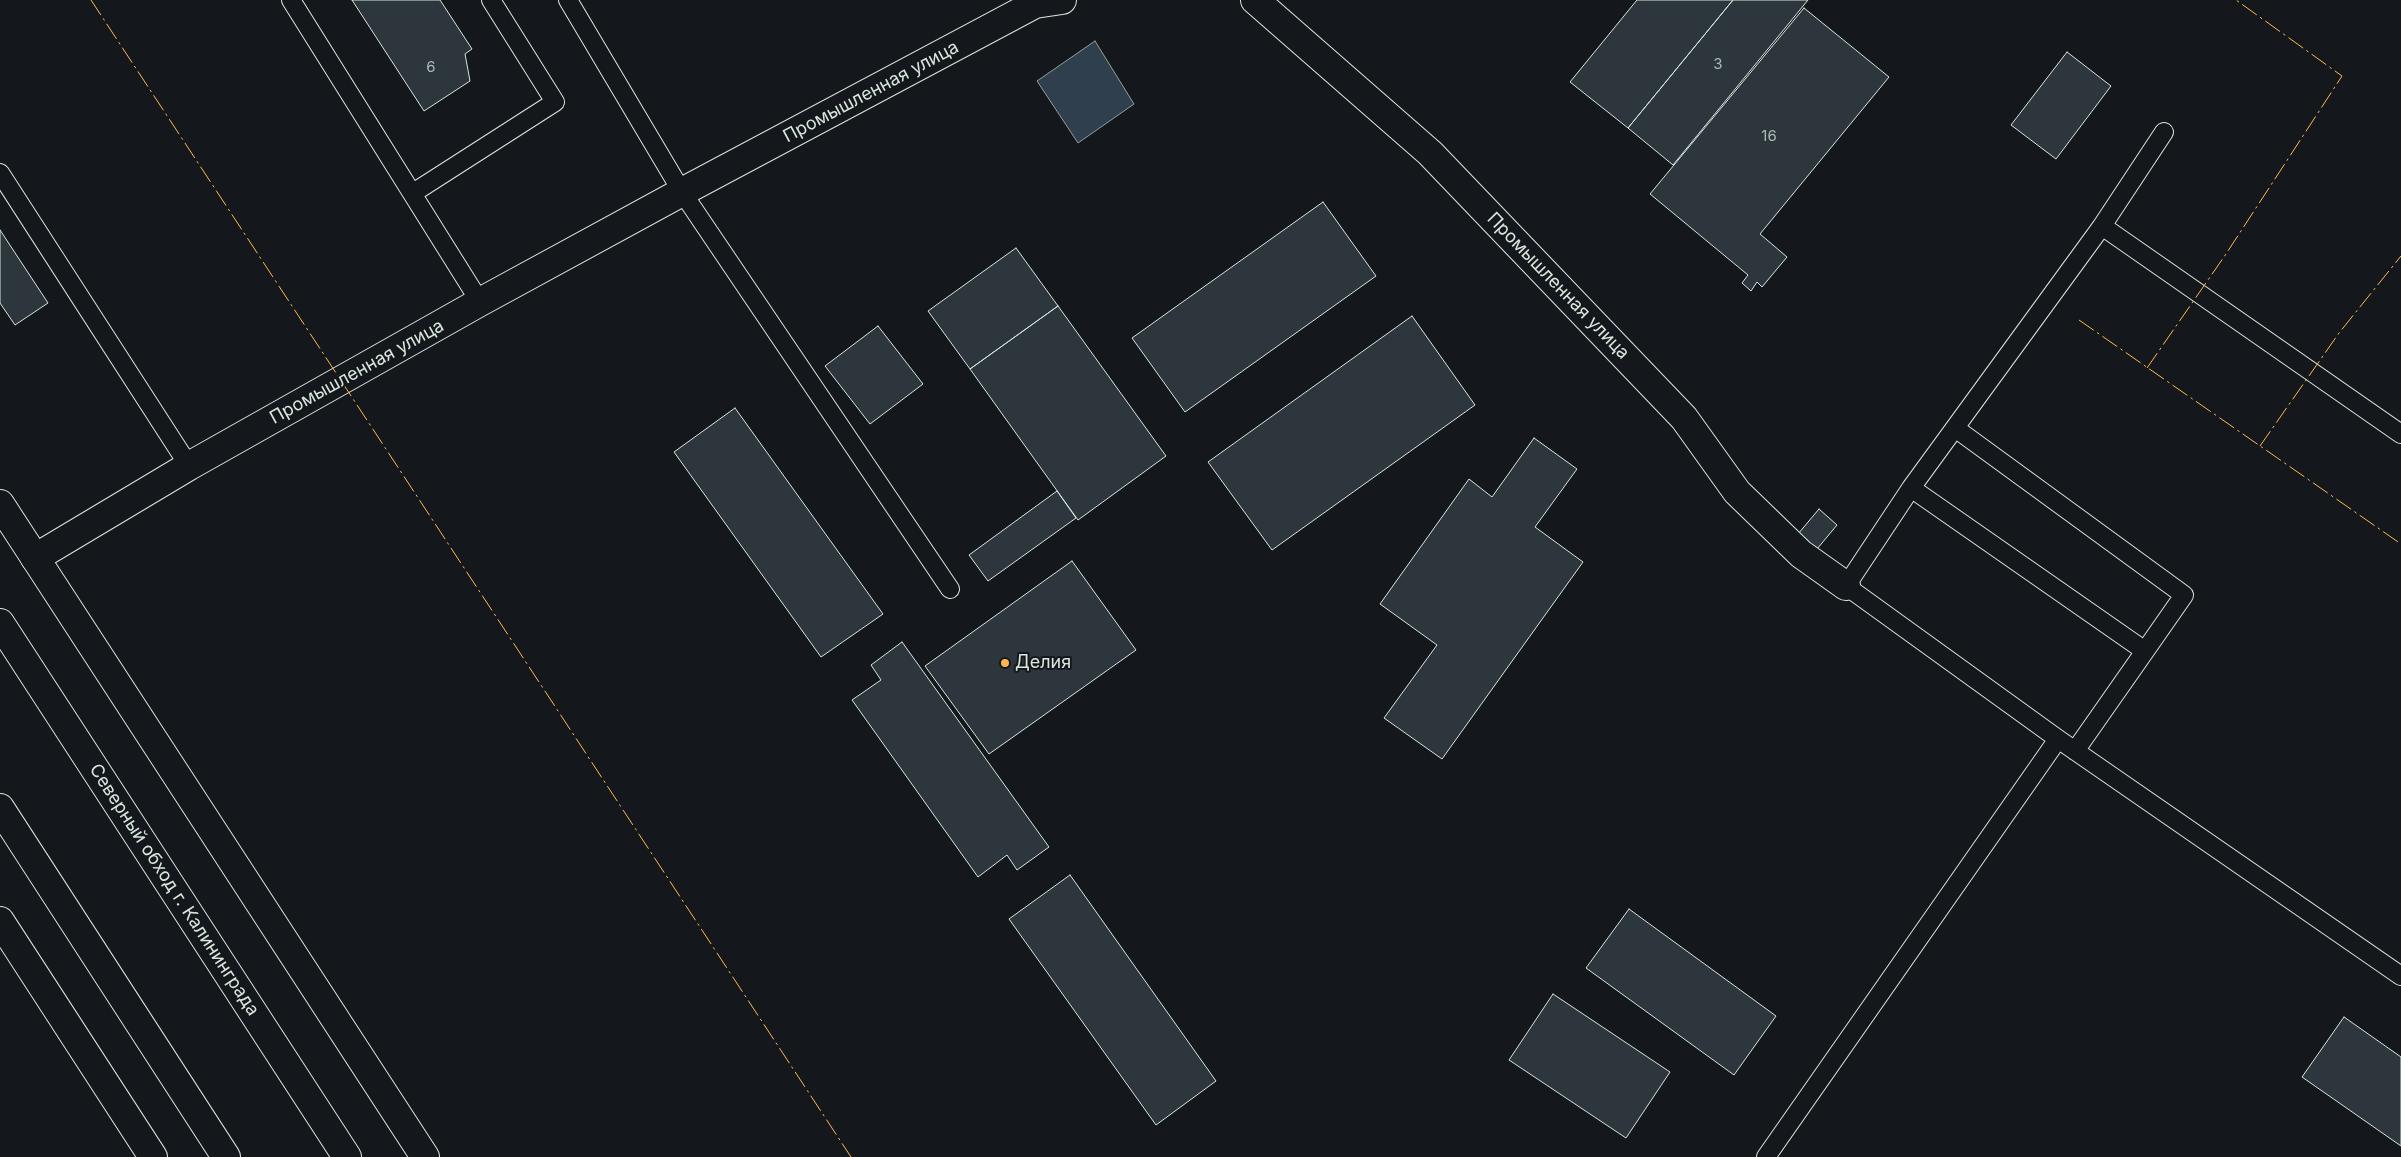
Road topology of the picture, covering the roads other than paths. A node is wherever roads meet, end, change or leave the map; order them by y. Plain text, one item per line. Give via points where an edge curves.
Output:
1 (291, 0) edge
2 (491, 0) edge
3 (568, 0) edge
4 (1062, 0) edge
5 (1254, 0) edge
6 (2164, 132) dead end
7 (0, 173) edge
8 (682, 192) junction
9 (413, 193) junction
10 (2102, 226) junction
11 (480, 302) junction
12 (1955, 428) junction
13 (2401, 434) edge
14 (188, 466) junction
15 (1911, 488) junction
16 (0, 504) edge
17 (35, 558) junction
18 (1846, 586) junction
19 (950, 589) dead end
20 (0, 623) edge
21 (2145, 651) junction
22 (2058, 739) junction
23 (2075, 751) junction
24 (0, 808) edge
25 (0, 920) edge
26 (2401, 976) edge
27 (153, 1157) edge
28 (226, 1157) edge
29 (347, 1157) edge
30 (425, 1157) edge
31 (1766, 1157) edge

1 - 9 lane
2 - 9 lane via 555,102
3 - 8 lane
4 - 8 main road, Промышленная улица via 1034,4
5 - 18 main road, Промышленная улица via 1430,153 1684,418 1737,492 1801,554
6 - 10 lane
7 - 14 lane
8 - 11 main road, Промышленная улица
8 - 19 lane
9 - 11 lane
10 - 12 lane
10 - 13 lane
11 - 14 main road, Промышленная улица
12 - 15 lane
12 - 21 lane via 2184,595
14 - 17 main road, Промышленная улица
15 - 18 lane
15 - 21 lane
16 - 17 main road
17 - 30 main road
18 - 22 lane
20 - 29 main road, Северный обход г. Калининграда
21 - 23 lane
22 - 23 lane
22 - 31 lane
23 - 26 lane
24 - 28 main road
25 - 27 main road

